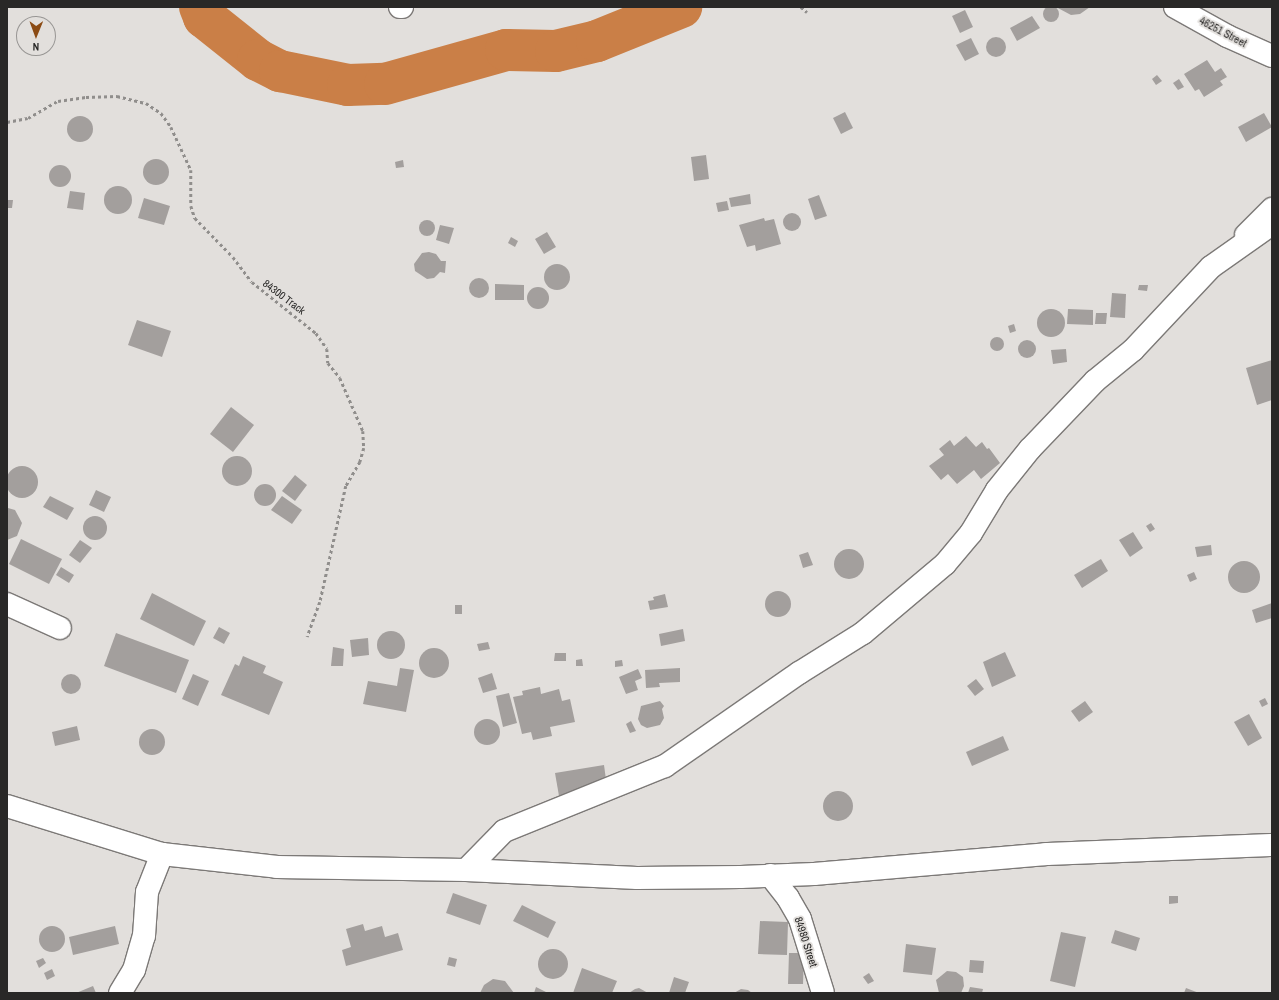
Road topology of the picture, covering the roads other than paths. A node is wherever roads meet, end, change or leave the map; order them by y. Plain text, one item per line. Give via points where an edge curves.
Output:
1 (1175, 7) edge
2 (1272, 56) edge
3 (1272, 209) edge
4 (1272, 224) edge
5 (1211, 267) junction
6 (7, 604) edge
7 (60, 628) dead end
8 (7, 806) edge
9 (1272, 845) edge
10 (162, 854) junction
11 (466, 870) junction
12 (770, 875) junction
13 (120, 993) edge
14 (823, 993) edge

1 - 2 street, 46251 Street via 1227,36
3 - 5 street
4 - 5 street
5 - 11 street via 1133,350 1095,381 1030,449 997,490 971,533 945,564 911,595 863,633 799,673 665,766 504,831
6 - 7 street
8 - 10 street
9 - 12 street via 1046,854 814,874
10 - 11 street via 277,867
10 - 13 street via 147,892 144,936 134,970
11 - 12 street via 636,878
12 - 14 street, 84980 Street via 800,919

